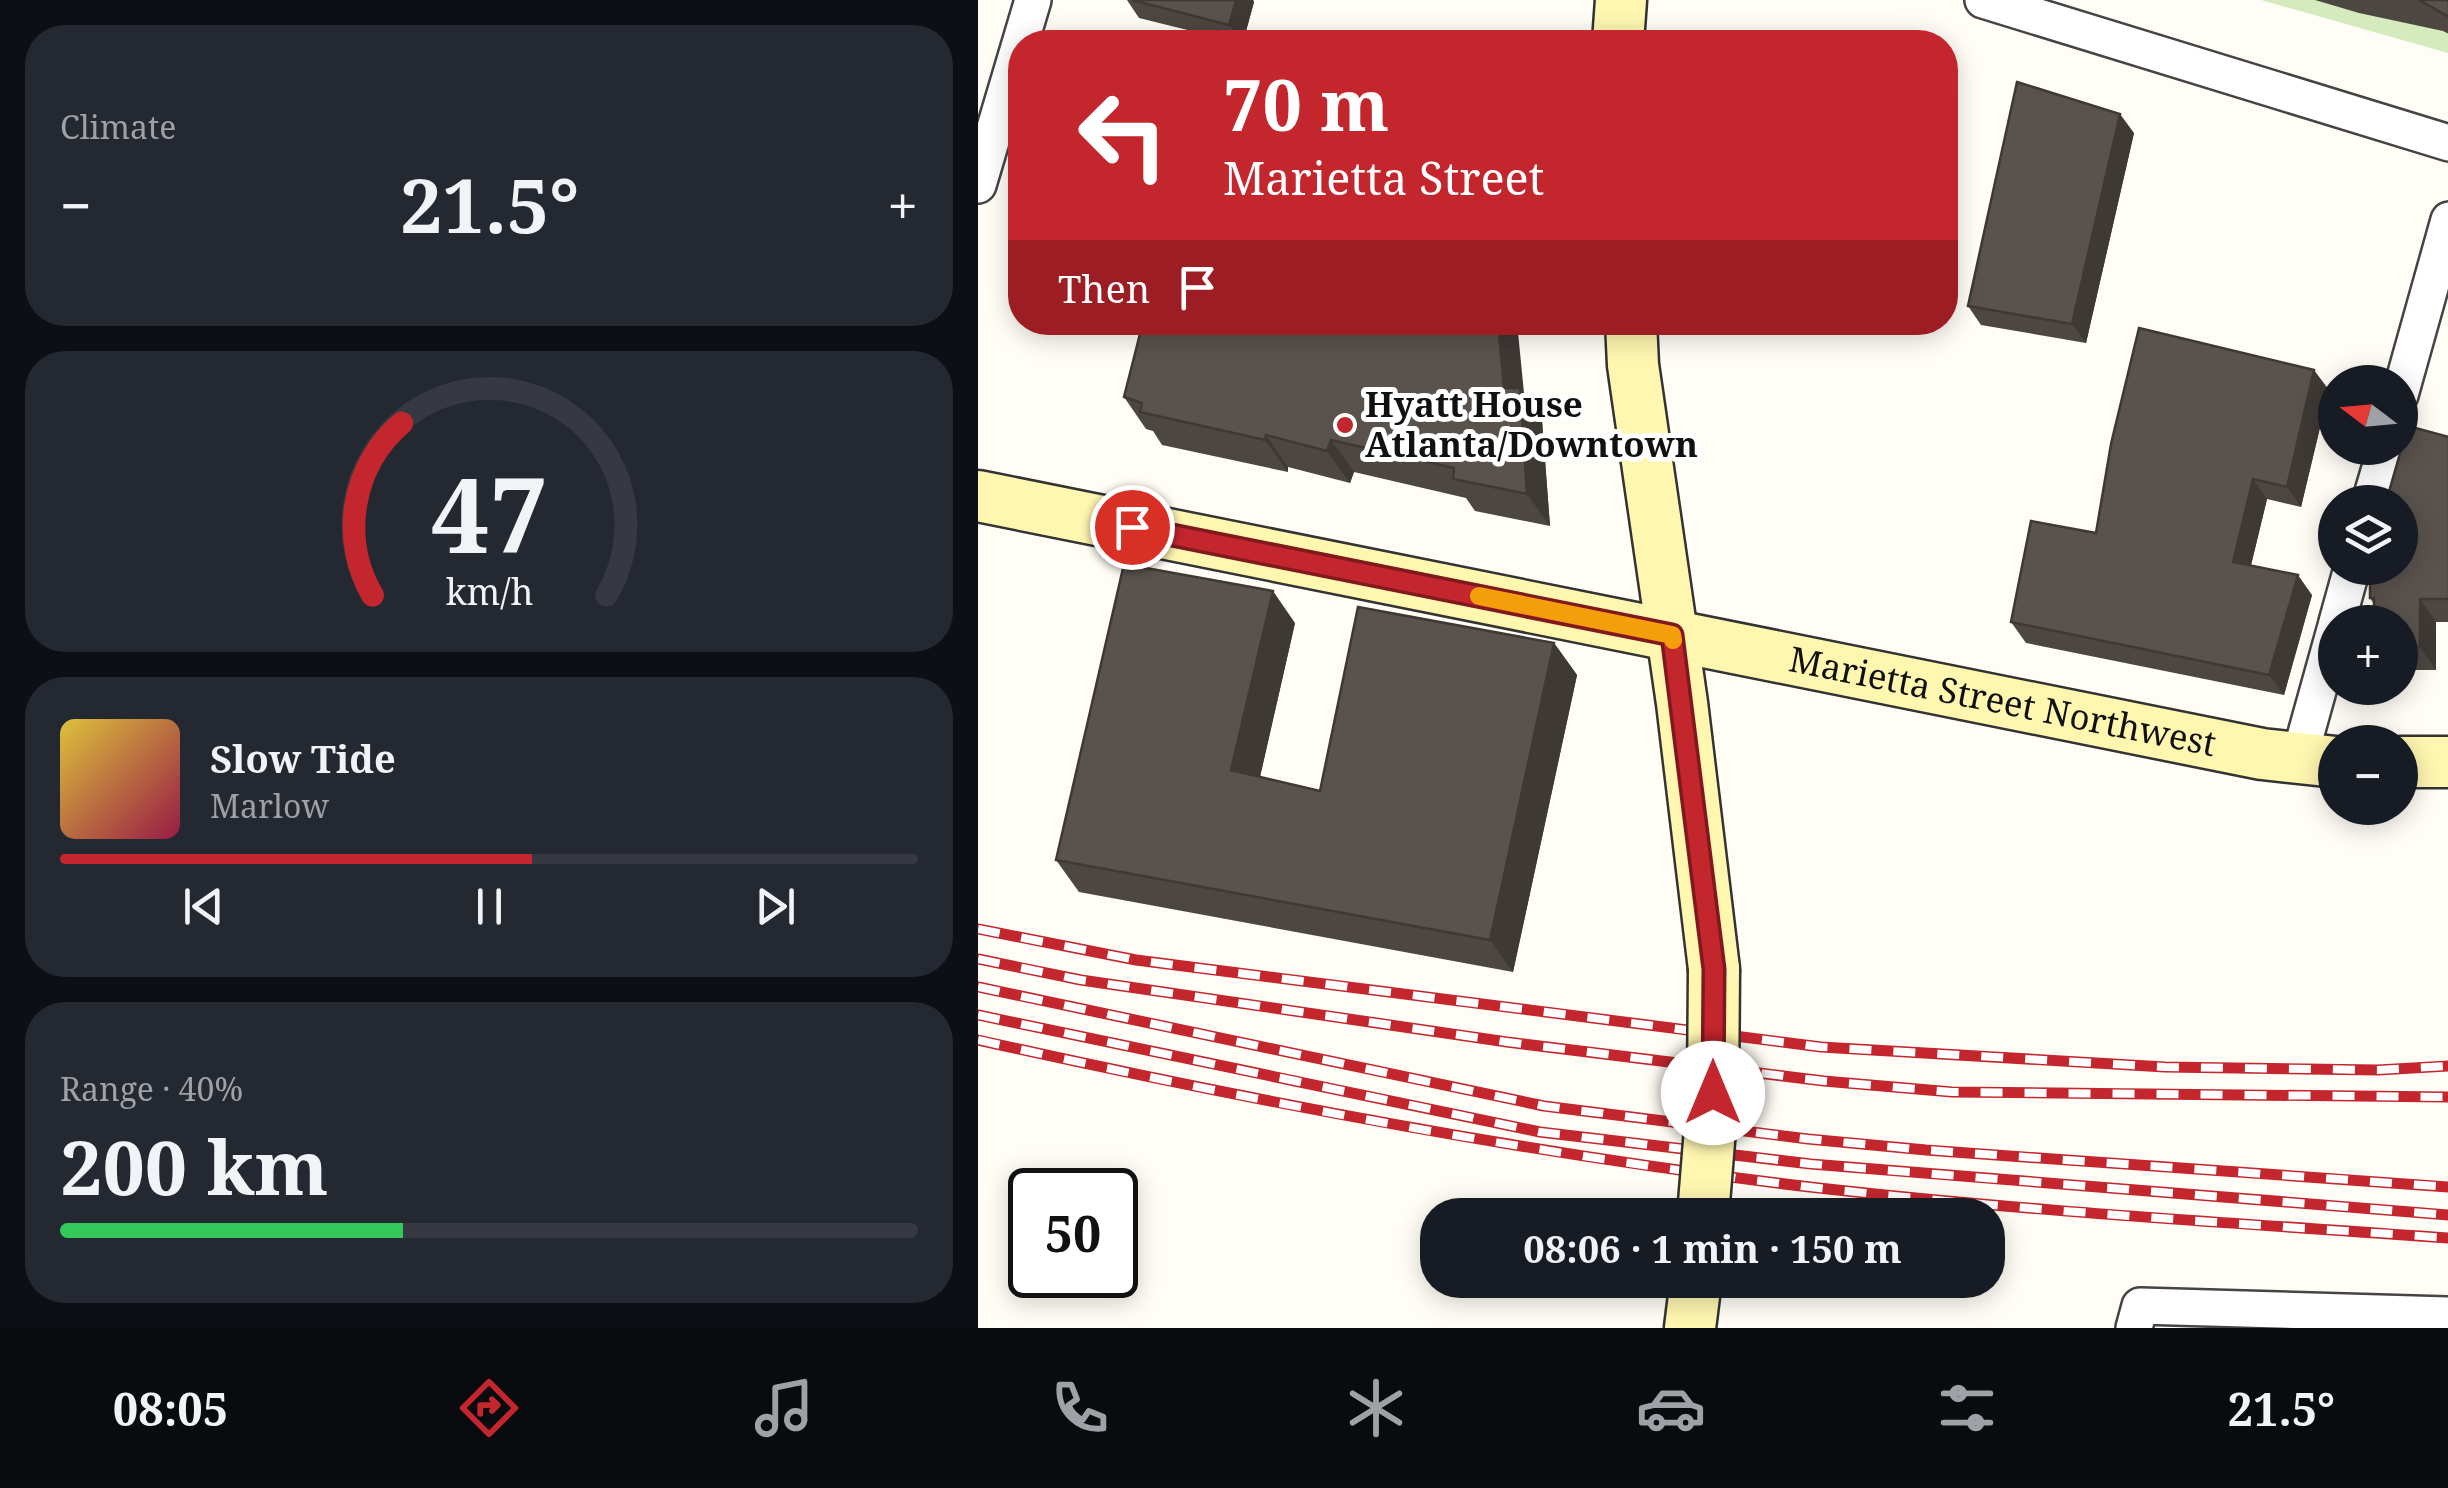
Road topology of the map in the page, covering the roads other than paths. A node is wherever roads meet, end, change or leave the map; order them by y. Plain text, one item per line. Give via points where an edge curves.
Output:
1 (1033, 0) edge
2 (1621, 0) edge
3 (1983, 0) edge
4 (1024, 30) edge
5 (1619, 30) edge
6 (1008, 84) edge
7 (2448, 142) edge
8 (978, 185) edge
9 (2448, 220) edge
10 (1632, 335) edge
11 (2408, 365) edge
12 (978, 496) edge
13 (1672, 635) junction
14 (2318, 761) edge
15 (2418, 762) edge
16 (2448, 762) edge
17 (1704, 1198) edge
18 (1694, 1298) edge
19 (2448, 1315) edge
20 (2137, 1317) edge
21 (1690, 1328) edge

1 - 4 street
2 - 5 main road
3 - 7 street
6 - 8 street
9 - 11 street
10 - 13 main road
12 - 13 main road, Marietta Street Northwest
13 - 14 main road, Marietta Street Northwest
13 - 17 main road, bridge via 1714,969
15 - 16 main road
18 - 21 main road
19 - 20 street

